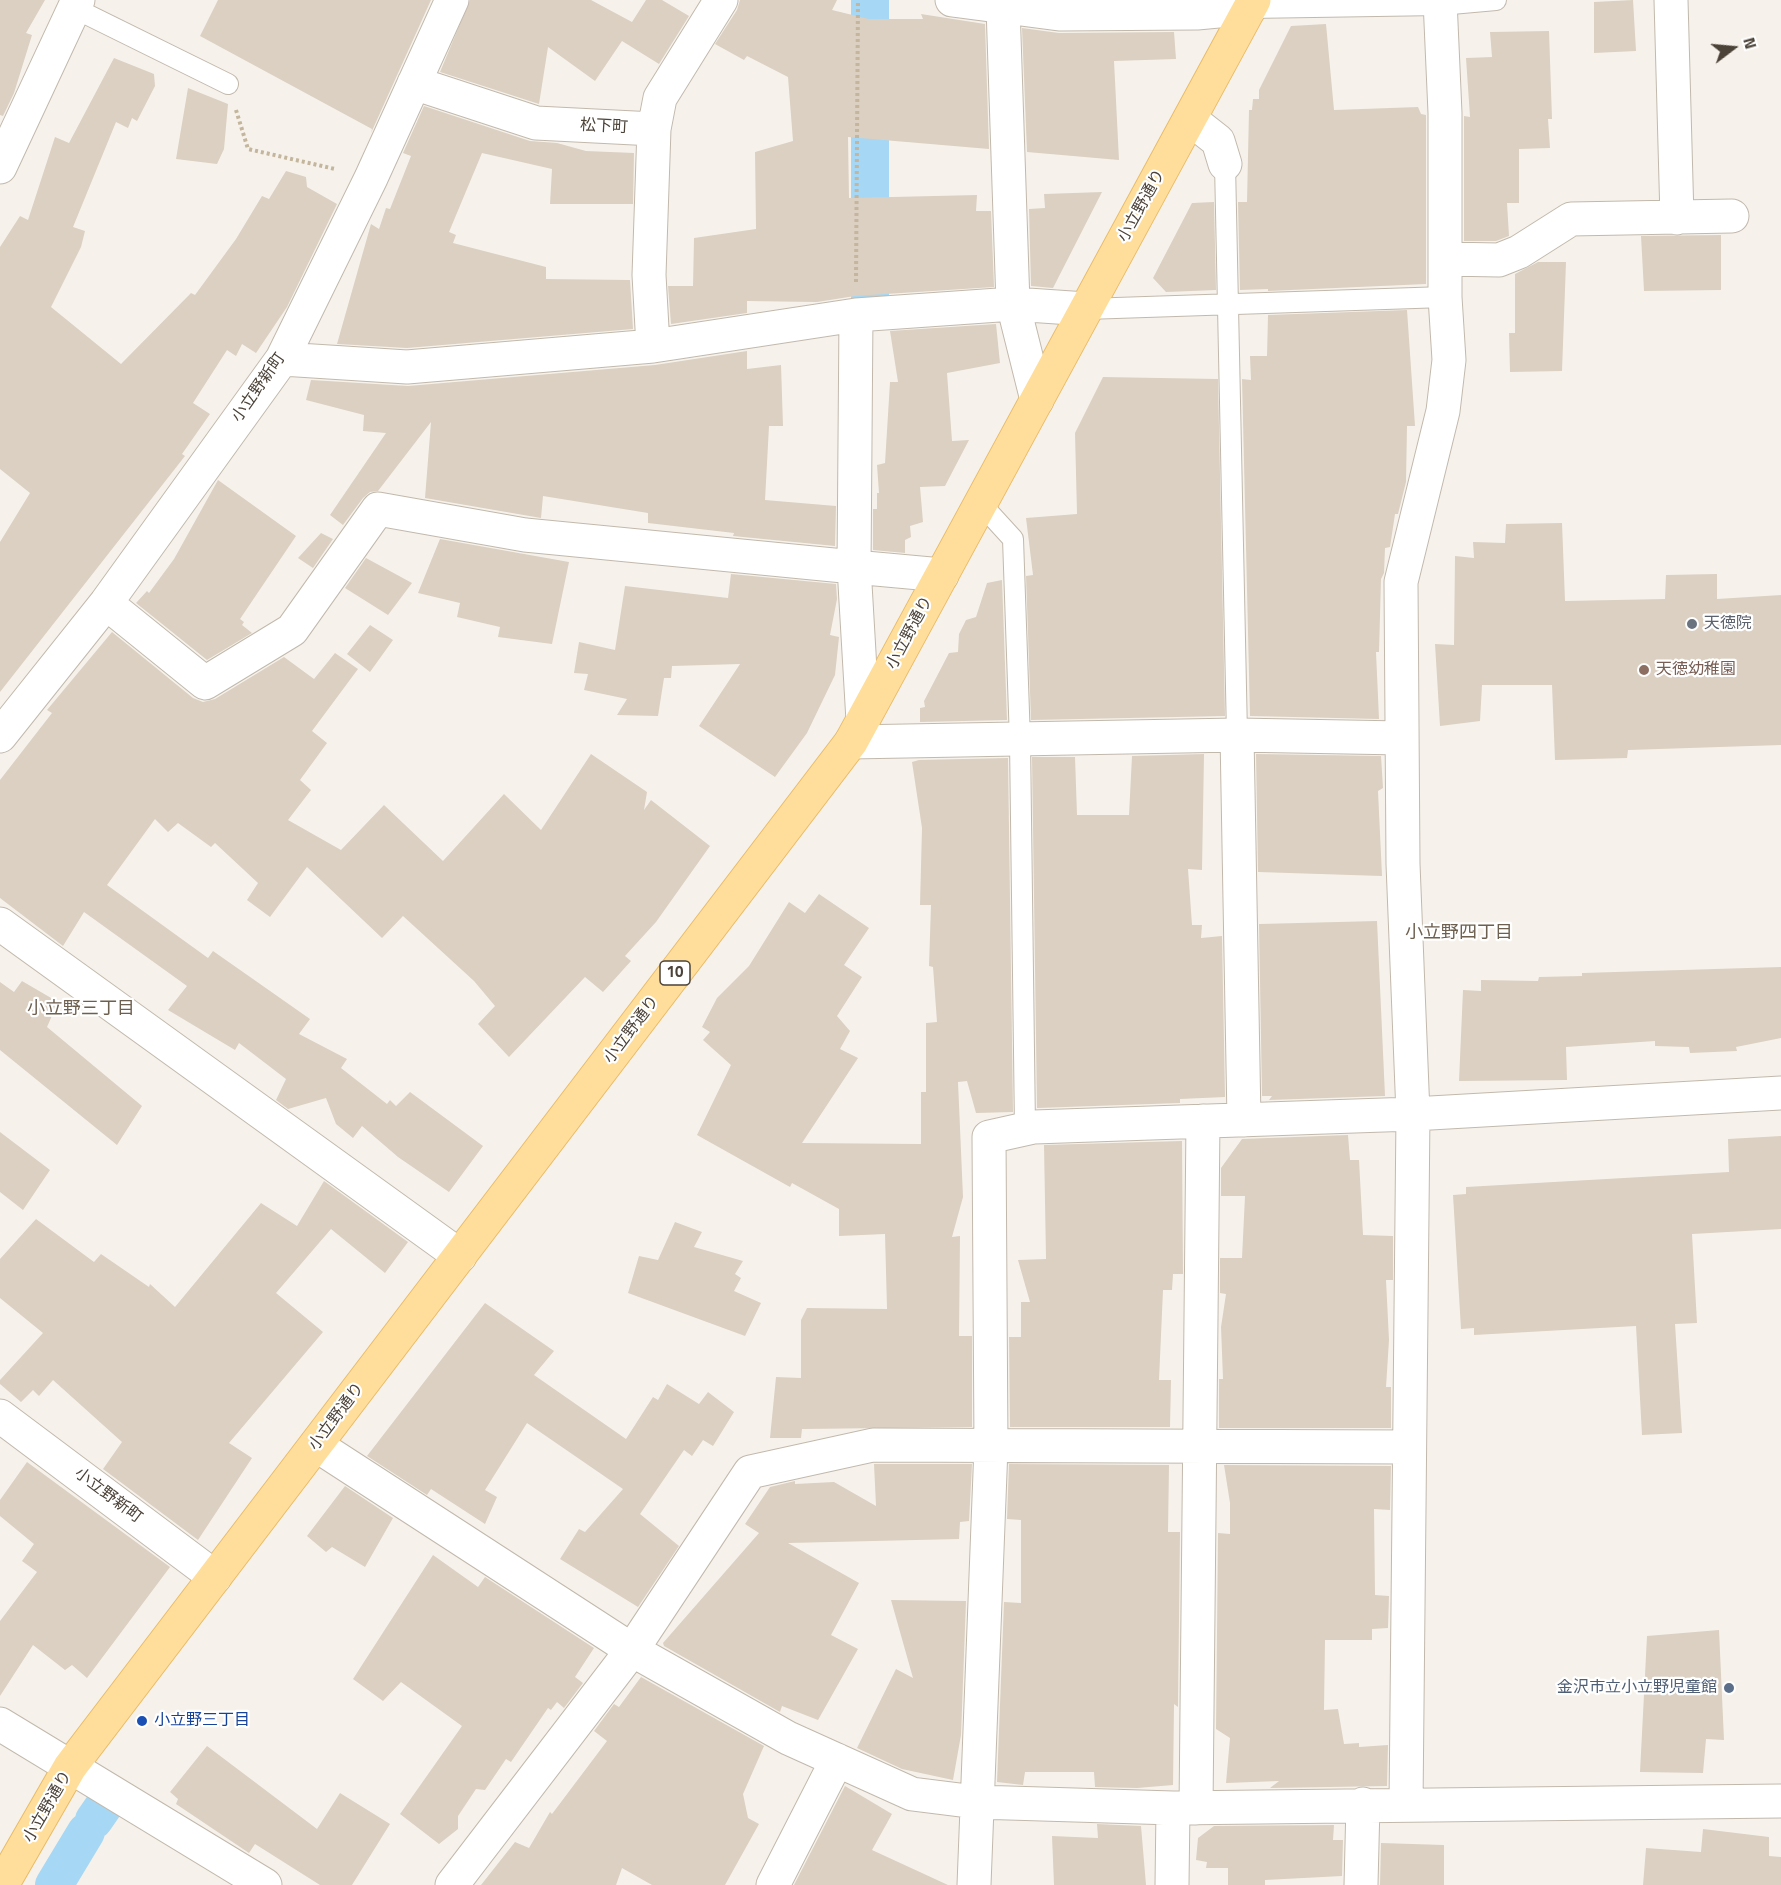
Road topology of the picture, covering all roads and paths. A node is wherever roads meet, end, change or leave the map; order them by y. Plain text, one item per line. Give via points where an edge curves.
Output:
1 (452, 0) edge
2 (721, 0) edge
3 (858, 0) edge
4 (952, 0) edge
5 (1496, 0) edge
6 (1671, 0) edge
7 (1440, 2) edge
8 (76, 4) edge
9 (1252, 4) edge
10 (1003, 7) junction
11 (228, 84) joint
12 (414, 84) junction
13 (11, 114) edge
14 (1190, 119) junction
15 (654, 129) junction
16 (1225, 164) joint
17 (0, 167) edge
18 (371, 178) junction
19 (1732, 216) dead end
20 (1677, 218) junction
21 (1445, 259) junction
22 (1445, 297) junction
23 (1226, 303) junction
24 (1013, 304) junction
25 (1086, 309) junction
26 (856, 315) junction
27 (653, 346) junction
28 (282, 359) junction
29 (1037, 400) junction
30 (981, 504) junction
31 (854, 567) junction
32 (942, 575) junction
33 (106, 603) junction
34 (857, 731) junction
35 (1237, 735) junction
36 (0, 736) edge
37 (1402, 738) junction
38 (1020, 741) junction
39 (0, 924) edge
40 (1781, 1093) edge
41 (1413, 1114) junction
42 (1244, 1120) junction
43 (1203, 1121) junction
44 (1025, 1128) junction
45 (460, 1256) junction
46 (0, 1416) edge
47 (315, 1445) junction
48 (991, 1447) junction
49 (1199, 1447) junction
50 (1409, 1447) junction
51 (215, 1577) junction
52 (632, 1650) junction
53 (0, 1724) edge
54 (837, 1760) junction
55 (70, 1767) junction
56 (1781, 1801) edge
57 (976, 1802) junction
58 (1363, 1804) junction
59 (1406, 1804) junction
60 (1185, 1808) junction
61 (2, 1885) edge
62 (266, 1885) edge
63 (452, 1885) edge
64 (772, 1885) edge
65 (974, 1885) edge
66 (1172, 1885) edge
67 (1361, 1885) edge

1 - 12 street, 小立野新町
2 - 15 street via 660,98
3 - 26 path
4 - 10 street
5 - 7 lane
6 - 20 street
7 - 9 lane
7 - 21 street
8 - 11 lane
8 - 13 street
9 - 10 street via 1197,13 1059,15
9 - 14 main road, 小立野通り / 10
10 - 24 street
11 - 18 path via 248,149
12 - 15 street, 松下町 via 536,123
12 - 18 street, 小立野新町
13 - 17 street
14 - 16 street via 1218,141
14 - 25 main road, 小立野通り / 10
15 - 27 street via 649,264
16 - 23 lane
18 - 28 street, 小立野新町
19 - 20 street
20 - 21 street via 1571,219 1499,260
21 - 22 street
22 - 23 lane
22 - 37 street via 1449,360 1443,411 1401,582
23 - 25 lane
23 - 35 lane
24 - 25 street
24 - 26 street
24 - 29 street
25 - 29 main road, 小立野通り / 10
26 - 27 street
26 - 31 street
27 - 28 street via 407,367
28 - 33 street, 小立野新町
29 - 30 main road, 小立野通り / 10
30 - 32 main road, 小立野通り / 10
30 - 38 lane via 1013,539
31 - 32 street
31 - 33 street via 525,536 378,509 292,630 205,683
31 - 34 street
32 - 34 main road, 小立野通り / 10
33 - 36 street, 小立野新町
34 - 38 street
34 - 45 main road, 小立野通り / 10
35 - 37 street
35 - 38 street
35 - 42 street
37 - 41 street
38 - 44 lane
39 - 45 street
40 - 41 street
41 - 42 street
41 - 50 street
42 - 43 street
43 - 44 street
43 - 49 street
44 - 48 street via 989,1137
45 - 47 main road, 小立野通り / 10
46 - 51 street, 小立野新町
47 - 51 main road, 小立野通り / 10
47 - 52 street
48 - 49 street
48 - 52 street via 873,1445 750,1472
48 - 57 street
49 - 50 street
49 - 60 street
50 - 59 street
51 - 55 main road, 小立野通り / 10
52 - 54 street via 788,1738
52 - 63 street
53 - 55 street
54 - 57 street via 912,1794
54 - 64 street
55 - 61 main road, 小立野通り / 10
55 - 62 street
56 - 59 street
57 - 60 street
57 - 65 street
58 - 59 street
58 - 60 street
58 - 67 street
60 - 66 street

